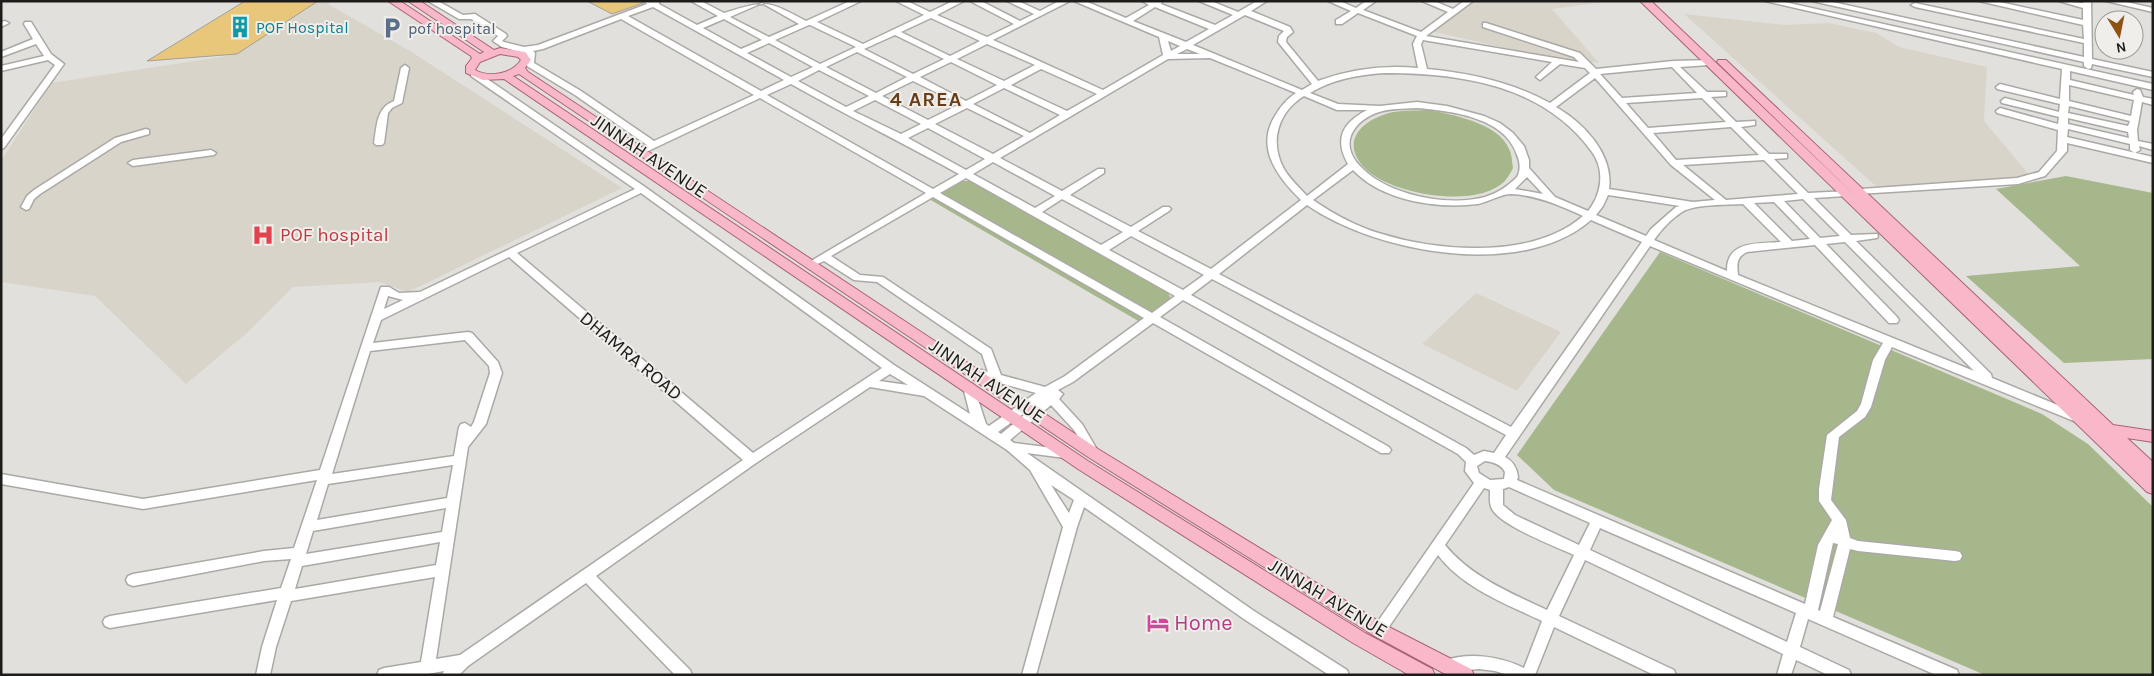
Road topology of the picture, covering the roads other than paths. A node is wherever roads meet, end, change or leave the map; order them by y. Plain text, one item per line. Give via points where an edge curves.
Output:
1 (393, 1) edge
2 (413, 1) edge
3 (432, 1) edge
4 (695, 1) edge
5 (760, 1) edge
6 (765, 1) edge
7 (833, 1) edge
8 (857, 1) edge
9 (900, 1) edge
10 (960, 1) edge
11 (974, 1) edge
12 (1011, 1) edge
13 (1066, 1) edge
14 (1078, 1) edge
15 (1146, 1) edge
16 (1203, 1) edge
17 (1264, 1) edge
18 (1332, 1) edge
19 (1372, 1) edge
20 (1426, 1) edge
21 (1469, 1) edge
22 (1646, 1) edge
23 (1650, 1) edge
24 (1658, 1) edge
25 (1769, 1) edge
26 (1816, 1) edge
27 (1983, 1) edge
28 (2063, 1) edge
29 (2110, 1) edge
30 (654, 2) edge
31 (1158, 3) edge
32 (1916, 3) edge
33 (2001, 3) edge
34 (1839, 4) edge
35 (2087, 4) edge
36 (844, 7) junction
37 (1357, 10) junction
38 (2153, 10) edge
39 (1454, 12) junction
40 (1040, 14) junction
41 (1242, 14) junction
42 (930, 15) junction
43 (622, 16) junction
44 (724, 16) junction
45 (1835, 16) junction
46 (1126, 21) junction
47 (1340, 22) dead end
48 (1912, 22) junction
49 (809, 23) junction
50 (1999, 23) junction
51 (2087, 23) junction
52 (28, 24) dead end
53 (1021, 24) junction
54 (1486, 25) dead end
55 (697, 28) junction
56 (1216, 29) junction
57 (895, 32) junction
58 (1912, 34) junction
59 (1162, 36) junction
60 (1421, 36) junction
61 (38, 40) junction
62 (771, 40) junction
63 (987, 41) junction
64 (1998, 41) junction
65 (2088, 42) junction
66 (1187, 46) junction
67 (860, 48) junction
68 (742, 52) junction
69 (1996, 52) junction
70 (492, 53) junction
71 (1, 56) edge
72 (1210, 56) junction
73 (48, 57) junction
74 (1168, 57) junction
75 (526, 58) junction
76 (478, 59) junction
77 (951, 59) junction
78 (1558, 61) junction
79 (2088, 61) junction
80 (1709, 62) junction
81 (1673, 64) junction
82 (1040, 66) junction
83 (1589, 66) junction
84 (819, 67) junction
85 (405, 68) dead end
86 (2066, 68) junction
87 (1, 69) edge
88 (1423, 70) junction
89 (1596, 73) junction
90 (2088, 73) junction
91 (474, 74) junction
92 (505, 75) junction
93 (2153, 75) edge
94 (1540, 77) dead end
95 (914, 78) junction
96 (792, 80) junction
97 (2066, 82) junction
98 (2135, 84) junction
99 (1003, 85) junction
100 (1317, 85) junction
101 (2000, 87) dead end
102 (2153, 88) edge
103 (761, 94) junction
104 (1104, 94) junction
105 (1300, 94) junction
106 (1723, 94) dead end
107 (1703, 95) junction
108 (874, 97) junction
109 (2139, 98) junction
110 (1619, 100) junction
111 (2005, 101) dead end
112 (2062, 102) junction
113 (2153, 102) edge
114 (968, 103) junction
115 (1337, 107) junction
116 (1550, 107) junction
117 (1386, 108) junction
118 (846, 111) junction
119 (2000, 112) dead end
120 (1067, 115) junction
121 (2133, 119) junction
122 (2062, 121) junction
123 (1752, 123) dead end
124 (927, 124) junction
125 (1351, 125) junction
126 (1733, 125) junction
127 (2132, 130) junction
128 (1646, 131) junction
129 (146, 132) dead end
130 (1030, 136) junction
131 (901, 138) junction
132 (2062, 139) junction
133 (1798, 141) junction
134 (379, 143) dead end
135 (2135, 144) junction
136 (1, 146) edge
137 (2153, 147) edge
138 (647, 148) junction
139 (211, 153) dead end
140 (1784, 156) dead end
141 (2135, 156) junction
142 (1766, 157) junction
143 (993, 158) junction
144 (2153, 160) edge
145 (1674, 163) junction
146 (133, 164) dead end
147 (1352, 165) junction
148 (1526, 170) junction
149 (1100, 171) dead end
150 (964, 174) junction
151 (642, 189) junction
152 (1508, 191) junction
153 (1604, 191) junction
154 (1861, 192) junction
155 (932, 193) junction
156 (1846, 193) junction
157 (1063, 195) junction
158 (1805, 195) junction
159 (1776, 198) junction
160 (1552, 199) junction
161 (1306, 200) junction
162 (1745, 200) junction
163 (1723, 202) junction
164 (1694, 205) junction
165 (26, 207) dead end
166 (1166, 209) dead end
167 (1034, 213) junction
168 (1590, 216) junction
169 (1131, 231) junction
170 (1873, 236) dead end
171 (1845, 238) junction
172 (1818, 240) junction
173 (1648, 241) junction
174 (1788, 243) junction
175 (1101, 250) junction
176 (510, 253) junction
177 (824, 257) junction
178 (811, 264) junction
179 (1212, 274) junction
180 (1733, 277) junction
181 (1182, 294) junction
182 (423, 295) junction
183 (1153, 316) junction
184 (377, 317) junction
185 (1893, 320) dead end
186 (1890, 341) junction
187 (367, 348) junction
188 (890, 368) junction
189 (975, 372) junction
190 (996, 377) junction
191 (1992, 383) junction
192 (868, 384) junction
193 (969, 387) junction
194 (929, 392) junction
195 (1049, 395) junction
196 (1031, 410) junction
197 (2080, 418) junction
198 (1018, 420) junction
199 (464, 427) dead end
200 (2108, 430) junction
201 (985, 431) junction
202 (1514, 434) junction
203 (2153, 437) edge
204 (1006, 444) junction
205 (1385, 450) dead end
206 (460, 453) junction
207 (1065, 453) junction
208 (1093, 453) junction
209 (1498, 459) junction
210 (752, 460) junction
211 (1473, 461) junction
212 (1034, 466) junction
213 (2153, 472) edge
214 (325, 477) junction
215 (1, 479) edge
216 (1509, 482) junction
217 (1481, 483) junction
218 (1496, 487) junction
219 (2153, 488) edge
220 (1081, 498) junction
221 (452, 502) junction
222 (1839, 520) junction
223 (1597, 521) junction
224 (308, 527) junction
225 (1070, 527) junction
226 (447, 536) junction
227 (1830, 536) junction
228 (1845, 543) junction
229 (1438, 545) junction
230 (1582, 552) junction
231 (1955, 556) dead end
232 (298, 557) junction
233 (441, 570) junction
234 (587, 575) junction
235 (133, 580) dead end
236 (286, 595) junction
237 (1807, 612) junction
238 (1551, 618) junction
239 (1825, 620) junction
240 (110, 622) dead end
241 (1378, 630) junction
242 (1790, 650) junction
243 (463, 661) junction
244 (1448, 666) junction
245 (427, 668) junction
246 (263, 675) edge
247 (384, 675) edge
248 (450, 675) edge
249 (685, 675) edge
250 (1029, 675) edge
251 (1342, 675) edge
252 (1426, 675) edge
253 (1465, 675) edge
254 (1524, 675) edge
255 (1528, 675) edge
256 (1669, 675) edge
257 (1784, 675) edge
258 (1844, 675) edge
259 (1952, 675) edge

1 - 76 main road
2 - 70 main road
3 - 75 street via 462,17 472,16 503,36 497,41 503,46
4 - 44 street
5 - 44 street
6 - 49 street
7 - 36 street
8 - 36 street
9 - 42 street
10 - 42 street
11 - 53 street
12 - 40 street
13 - 40 street
14 - 46 street
15 - 31 street
16 - 41 street
17 - 41 street
18 - 37 street
19 - 37 street
20 - 39 street
21 - 39 street
22 - 23 main road
22 - 80 main road
24 - 133 main road
25 - 45 street
26 - 34 street
27 - 33 street
28 - 35 street
29 - 38 street
30 - 43 street
30 - 55 street
31 - 46 street
31 - 56 street
32 - 48 street
32 - 50 street
33 - 50 street
33 - 51 street
34 - 45 street
34 - 48 street
35 - 51 street
36 - 49 street
37 - 47 street
37 - 60 street
39 - 60 street
40 - 53 street
41 - 56 street
41 - 100 street via 1287,29 1289,32 1283,36 1282,42
42 - 57 street
42 - 63 street
43 - 75 street via 540,47
43 - 103 street
44 - 55 street
44 - 62 street
45 - 58 street
46 - 59 street
48 - 58 street
48 - 64 street
49 - 62 street
49 - 67 street
50 - 64 street
50 - 65 street
51 - 65 street
52 - 61 street
53 - 63 street
54 - 83 street via 1577,55
55 - 68 street
56 - 66 street
57 - 67 street
57 - 77 street
58 - 69 street
59 - 66 street
59 - 74 street
60 - 78 street
60 - 88 street via 1418,44
61 - 71 street
61 - 73 street
62 - 68 street
62 - 84 street
63 - 77 street
63 - 82 street
64 - 69 street
64 - 79 street
65 - 79 street
66 - 72 street
66 - 74 street
67 - 84 street
67 - 95 street
68 - 96 street
69 - 86 street
70 - 75 main road, JINNAH AVENUE via 509,51
70 - 76 main road
72 - 74 street
72 - 105 street
73 - 87 street
73 - 136 street via 60,64
74 - 104 street
75 - 92 main road
75 - 138 main road, JINNAH AVENUE via 524,74
76 - 91 main road via 470,67
77 - 95 street
77 - 99 street
78 - 83 street
78 - 94 street
79 - 90 street
79 - 93 street
80 - 81 street
80 - 133 main road
81 - 89 street via 1612,68
81 - 107 street
82 - 99 street
82 - 104 street
83 - 89 street
84 - 96 street
84 - 108 street
85 - 134 street via 398,102 384,113
86 - 90 street
86 - 97 street
88 - 100 street via 1366,72
88 - 116 street via 1490,82
89 - 110 street
89 - 116 street
90 - 98 street
91 - 92 main road via 487,77
91 - 151 street
92 - 193 main road, JINNAH AVENUE
95 - 108 street
95 - 114 street
96 - 103 street
96 - 118 street
97 - 109 street
97 - 112 street
98 - 102 street
98 - 109 street
99 - 114 street
99 - 120 street
100 - 105 street
101 - 112 street
103 - 138 street
103 - 155 street
104 - 120 street
105 - 115 street
105 - 161 street via 1278,115 1270,142 1279,171
106 - 107 street
107 - 110 street
107 - 126 street
108 - 118 street
108 - 124 street
109 - 113 street
109 - 121 street
110 - 128 street
111 - 122 street
112 - 121 street
112 - 122 street
114 - 124 street
114 - 130 street
115 - 117 street
115 - 125 street
116 - 153 street via 1595,147 1604,169
117 - 125 street via 1366,114
117 - 148 street via 1417,105 1450,108 1482,118 1507,133 1518,145 1523,151
118 - 131 street
119 - 122 street
120 - 130 street
121 - 127 street
122 - 127 street
122 - 132 street
122 - 135 street
123 - 126 street
124 - 131 street
124 - 143 street
125 - 147 street via 1344,137 1344,151
126 - 128 street
126 - 142 street
127 - 135 street
128 - 145 street
129 - 165 street via 118,140 37,192
130 - 143 street
131 - 150 street
132 - 141 street
132 - 154 street via 2062,151 2042,174 2033,178
133 - 154 main road
133 - 156 main road
135 - 137 street
135 - 141 street
138 - 178 main road, JINNAH AVENUE
139 - 146 street
140 - 142 street
141 - 144 street
142 - 145 street
142 - 158 street
143 - 150 street
143 - 157 street
145 - 163 street
147 - 152 street via 1370,180 1395,192 1425,200 1457,203 1486,200
147 - 161 street
148 - 152 street via 1520,181
148 - 160 street
149 - 157 street
150 - 155 street
150 - 167 street
151 - 176 street
151 - 188 street
152 - 160 street
153 - 164 street
153 - 168 street
154 - 200 main road
155 - 177 street
155 - 183 street
156 - 158 street
156 - 197 main road
157 - 167 street
157 - 169 street
158 - 159 street
158 - 171 street
159 - 162 street
159 - 172 street
160 - 168 street
161 - 168 street via 1343,222 1379,236 1409,244 1456,250 1502,250 1530,245 1554,238
161 - 179 street
162 - 163 street
162 - 174 street
163 - 164 street
164 - 173 street via 1679,209
166 - 169 street
167 - 175 street
168 - 173 street
169 - 175 street
169 - 179 street
170 - 171 street
171 - 172 street
171 - 191 street
172 - 174 street
172 - 185 street
173 - 180 street
173 - 202 street
174 - 180 street via 1735,252 1732,256
175 - 181 street
176 - 182 street
176 - 210 street, DHAMRA ROAD
177 - 178 street
177 - 190 street via 858,278 879,279 987,352
178 - 189 main road, JINNAH AVENUE
179 - 181 street
179 - 202 street
180 - 186 street
181 - 183 street
181 - 211 street via 1462,451
182 - 184 street
182 - 184 street via 404,298 385,289
183 - 195 street
183 - 205 street
184 - 187 street
186 - 191 street
186 - 222 street via 1879,360 1867,404 1861,414 1833,435 1825,501
187 - 206 street via 468,336 494,366 496,373 480,424
187 - 214 street
188 - 192 street
188 - 194 street
189 - 190 street
189 - 196 main road, JINNAH AVENUE
190 - 195 street
191 - 197 street
192 - 194 street
192 - 210 street
193 - 198 main road, JINNAH AVENUE
193 - 201 street
194 - 201 street
195 - 196 street
195 - 208 street via 1078,426
196 - 198 street
196 - 208 main road, JINNAH AVENUE
197 - 200 main road
197 - 219 main road
198 - 201 street
198 - 204 street
198 - 207 main road, JINNAH AVENUE
199 - 206 street
200 - 203 main road
200 - 213 main road
201 - 204 street
202 - 209 street
204 - 207 street
204 - 212 street
206 - 214 street
206 - 221 street
207 - 252 main road, JINNAH AVENUE via 1358,638
208 - 241 main road, JINNAH AVENUE
209 - 211 street via 1484,456
209 - 216 street via 1512,472
210 - 234 street
211 - 217 street via 1471,472
212 - 220 street
212 - 225 street
214 - 215 street via 143,504
214 - 224 street
216 - 218 street
216 - 223 street
217 - 218 street
217 - 229 street
218 - 230 street via 1497,507 1510,519
220 - 225 street
220 - 251 street via 1249,615
221 - 224 street
221 - 226 street
222 - 227 street
222 - 228 street
223 - 230 street
223 - 237 street
224 - 232 street
225 - 250 street
226 - 232 street
226 - 233 street
227 - 228 street
227 - 237 street
228 - 231 street
228 - 239 street
229 - 238 street via 1451,562 1489,589
229 - 241 street
230 - 238 street
230 - 242 street
232 - 235 street via 264,556
232 - 236 street
233 - 236 street
233 - 245 street
234 - 243 street
234 - 249 street
236 - 240 street
236 - 246 street
237 - 239 street
237 - 242 street
238 - 255 street
238 - 256 street
239 - 259 street
241 - 244 main road, JINNAH AVENUE
242 - 257 street
242 - 258 street
243 - 245 street
243 - 248 street
244 - 253 main road, JINNAH AVENUE
244 - 254 street via 1475,662 1504,664
245 - 247 street

